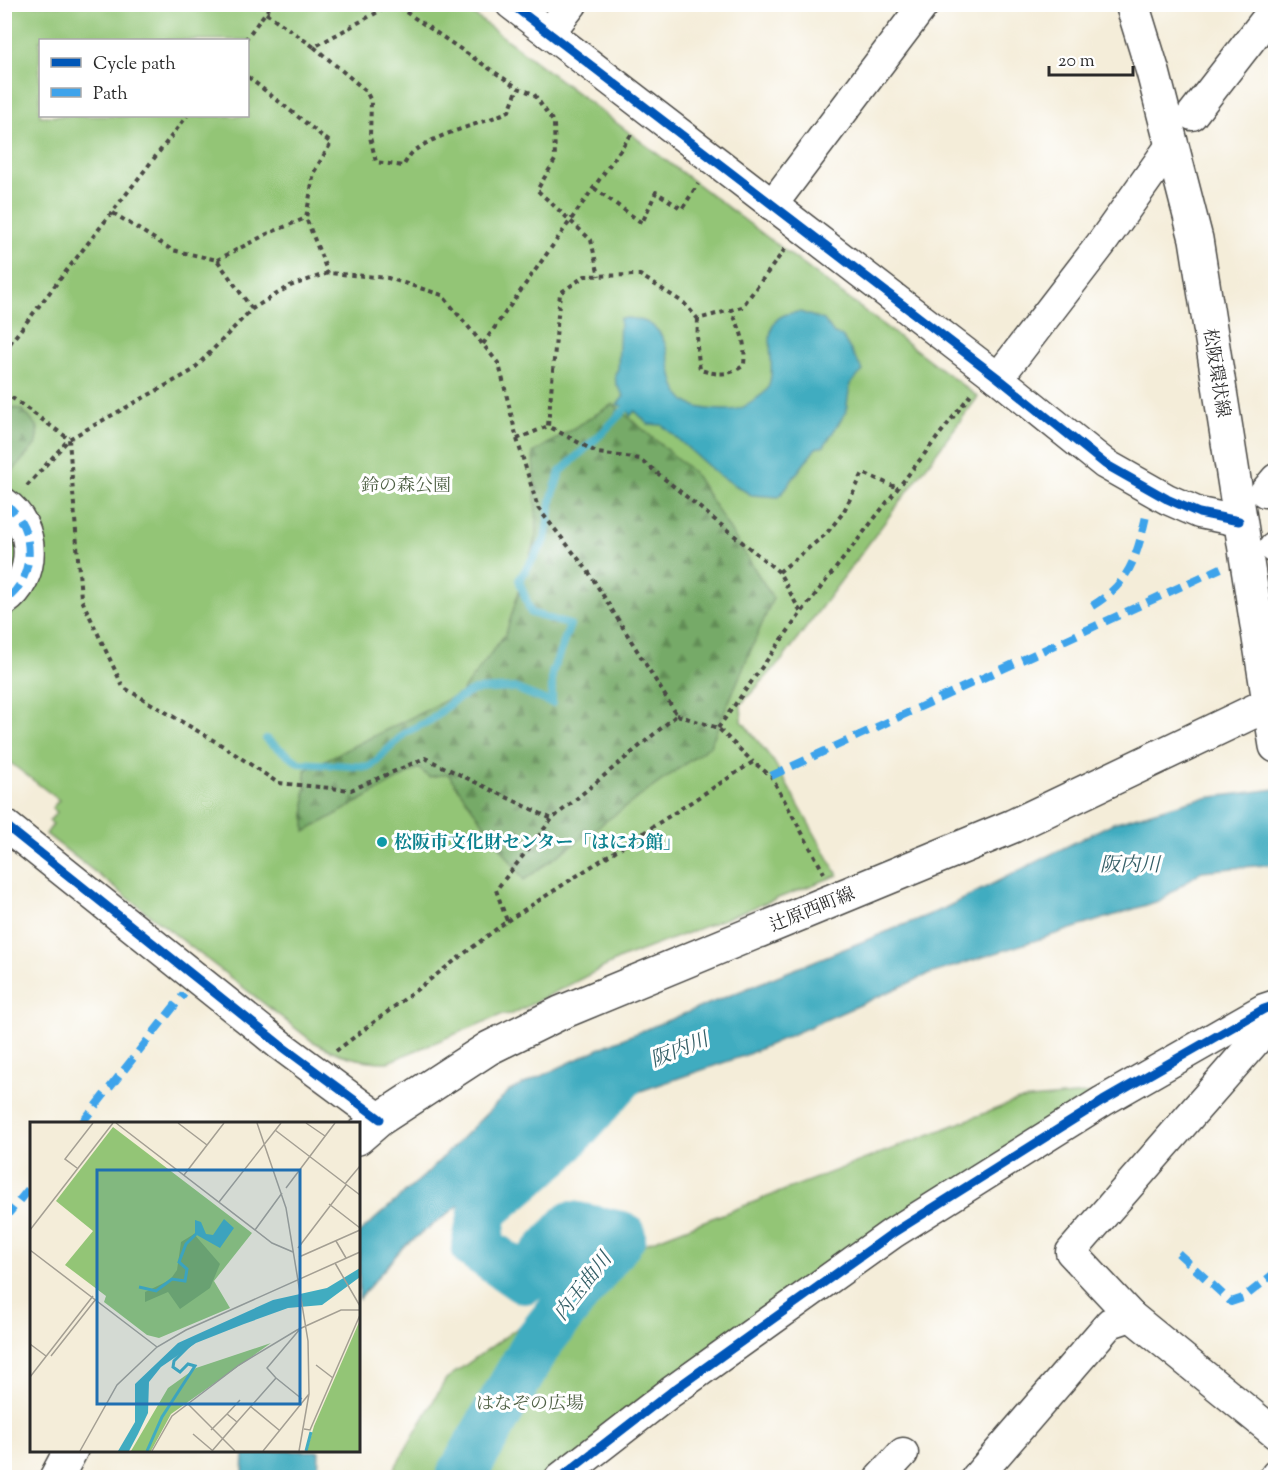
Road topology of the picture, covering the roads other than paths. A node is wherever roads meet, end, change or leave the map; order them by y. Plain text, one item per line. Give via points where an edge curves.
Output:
1 (511, 4) edge
2 (572, 4) edge
3 (924, 4) edge
4 (1132, 4) edge
5 (1275, 7) edge
6 (549, 33) junction
7 (1192, 115) dead end
8 (1172, 144) junction
9 (772, 205) junction
10 (988, 382) junction
11 (7, 505) edge
12 (1239, 521) junction
13 (4, 601) edge
14 (1273, 720) edge
15 (4, 824) edge
16 (1275, 1005) edge
17 (1275, 1011) edge
18 (369, 1129) edge
19 (1131, 1316) junction
20 (1275, 1434) edge
21 (70, 1452) edge
22 (903, 1453) dead end
23 (566, 1476) edge
24 (56, 1478) edge
25 (880, 1478) edge
26 (976, 1478) edge

1 - 6 street
2 - 6 street
3 - 9 street
4 - 8 main road, 松阪環状線
5 - 7 street
6 - 9 street
8 - 10 street via 1101,244
8 - 12 main road, 松阪環状線 via 1196,239
9 - 10 street
10 - 12 street via 1105,464 1167,499 1199,513
11 - 13 street via 22,522 29,560 23,580
12 - 14 main road, 松阪環状線
14 - 18 main road, 辻原西町線 via 560,1013 489,1048
15 - 18 street via 280,1046
16 - 23 street via 1103,1101 893,1233 670,1392
17 - 19 street via 1271,1023 1071,1252
19 - 20 street
19 - 26 street via 1110,1323
21 - 24 main road
22 - 25 street

